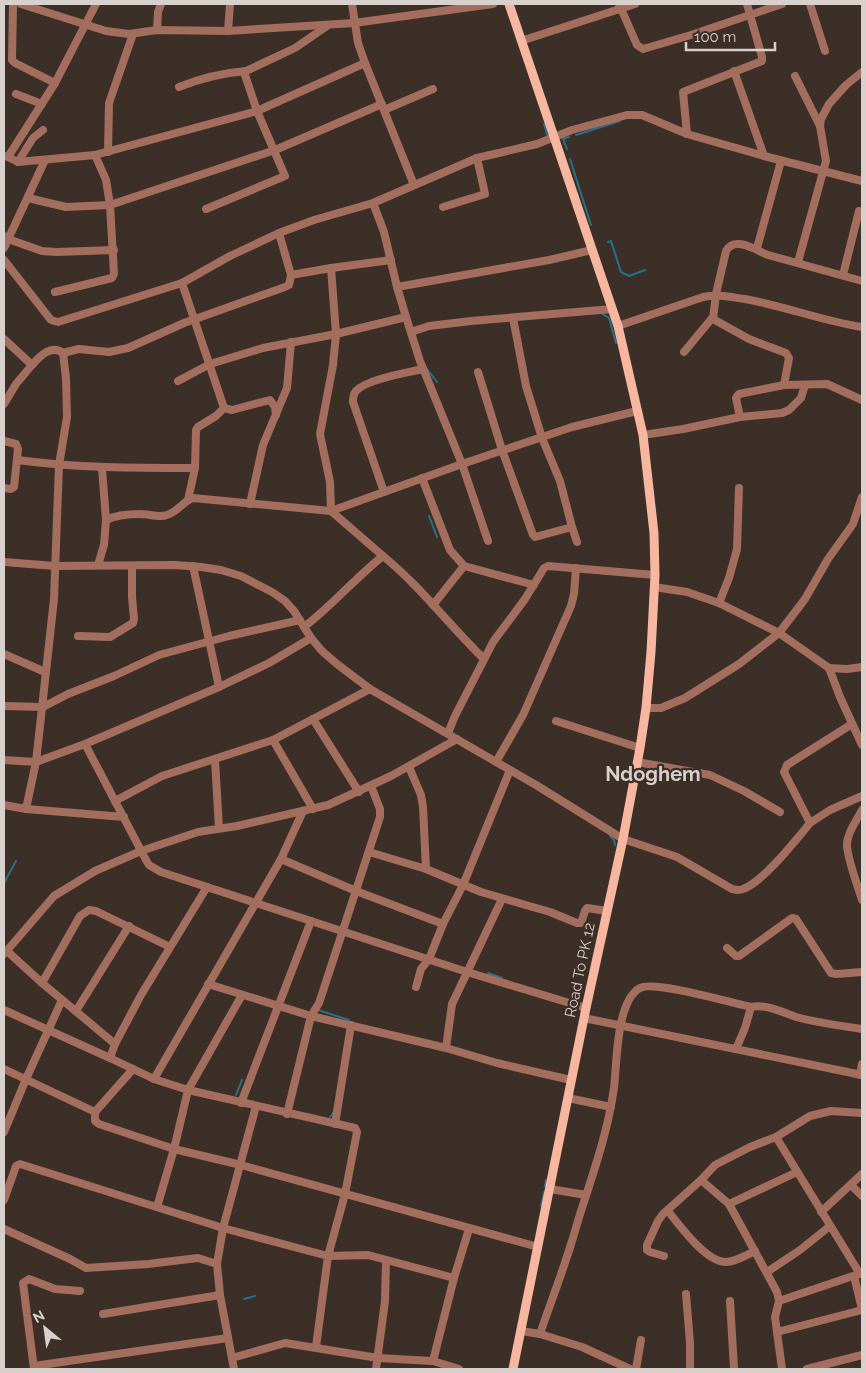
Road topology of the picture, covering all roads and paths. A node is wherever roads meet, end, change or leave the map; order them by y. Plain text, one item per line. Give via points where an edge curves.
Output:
1 (13, 4) edge
2 (21, 4) edge
3 (96, 4) edge
4 (161, 4) edge
5 (230, 4) edge
6 (352, 4) edge
7 (493, 4) edge
8 (509, 4) edge
9 (635, 4) edge
10 (747, 4) edge
11 (782, 4) edge
12 (810, 4) edge
13 (620, 6) edge
14 (751, 14) junction
15 (354, 23) junction
16 (84, 24) junction
17 (328, 25) junction
18 (157, 30) junction
19 (228, 32) junction
20 (134, 34) junction
21 (521, 41) junction
22 (824, 51) dead end
23 (365, 63) junction
24 (246, 71) junction
25 (734, 71) junction
26 (862, 72) edge
27 (795, 76) dead end
28 (55, 83) junction
29 (179, 87) dead end
30 (433, 89) dead end
31 (16, 94) dead end
32 (42, 104) junction
33 (383, 107) junction
34 (257, 111) junction
35 (820, 126) junction
36 (43, 130) dead end
37 (687, 134) junction
38 (555, 138) junction
39 (275, 150) junction
40 (108, 152) junction
41 (95, 155) junction
42 (764, 156) junction
43 (5, 157) edge
44 (477, 158) junction
45 (45, 160) junction
46 (781, 161) junction
47 (18, 162) junction
48 (823, 171) junction
49 (862, 181) edge
50 (414, 185) junction
51 (28, 198) junction
52 (373, 203) junction
53 (110, 205) junction
54 (443, 208) dead end
55 (206, 209) dead end
56 (859, 211) dead end
57 (279, 233) junction
58 (6, 238) edge
59 (4, 248) edge
60 (757, 248) junction
61 (114, 250) junction
62 (592, 250) junction
63 (4, 260) edge
64 (390, 260) junction
65 (798, 262) junction
66 (331, 268) junction
67 (291, 275) junction
68 (843, 275) junction
69 (862, 281) edge
70 (182, 283) junction
71 (397, 287) junction
72 (55, 292) dead end
73 (716, 294) junction
74 (612, 309) junction
75 (406, 317) junction
76 (712, 317) junction
77 (513, 318) junction
78 (195, 320) junction
79 (618, 326) junction
80 (862, 327) edge
81 (412, 332) junction
82 (336, 334) junction
83 (4, 339) edge
84 (291, 342) junction
85 (684, 352) dead end
86 (63, 353) junction
87 (210, 364) junction
88 (32, 365) junction
89 (423, 369) junction
90 (478, 372) dead end
91 (178, 381) dead end
92 (805, 384) junction
93 (784, 385) junction
94 (862, 400) edge
95 (4, 404) edge
96 (224, 408) junction
97 (637, 411) junction
98 (276, 415) junction
99 (740, 417) junction
100 (643, 435) junction
101 (542, 438) junction
102 (4, 441) edge
103 (502, 450) junction
104 (17, 460) junction
105 (462, 464) junction
106 (59, 466) junction
107 (102, 468) junction
108 (195, 468) junction
109 (422, 478) junction
110 (4, 488) edge
111 (739, 488) dead end
112 (384, 492) junction
113 (862, 497) edge
114 (188, 500) junction
115 (250, 504) junction
116 (331, 511) junction
117 (106, 520) junction
118 (572, 527) junction
119 (488, 541) dead end
120 (577, 542) dead end
121 (383, 556) junction
122 (4, 562) edge
123 (98, 565) junction
124 (55, 566) junction
125 (132, 566) junction
126 (193, 566) junction
127 (464, 566) junction
128 (576, 568) junction
129 (655, 575) junction
130 (534, 584) junction
131 (654, 587) junction
132 (719, 603) junction
133 (433, 605) junction
134 (302, 623) junction
135 (779, 633) junction
136 (78, 636) dead end
137 (311, 638) junction
138 (209, 642) junction
139 (4, 654) edge
140 (483, 658) junction
141 (829, 668) junction
142 (861, 669) edge
143 (45, 672) junction
144 (219, 687) junction
145 (370, 689) junction
146 (4, 706) edge
147 (43, 707) junction
148 (646, 708) junction
149 (313, 719) junction
150 (556, 721) dead end
151 (852, 724) junction
152 (448, 733) junction
153 (457, 739) junction
154 (274, 740) junction
155 (85, 744) junction
156 (862, 745) edge
157 (640, 748) junction
158 (4, 760) edge
159 (215, 760) junction
160 (36, 762) junction
161 (496, 762) junction
162 (637, 762) junction
163 (409, 767) junction
164 (510, 770) junction
165 (371, 786) junction
166 (359, 792) junction
167 (862, 796) edge
168 (115, 801) junction
169 (4, 805) edge
170 (26, 809) junction
171 (313, 809) junction
172 (862, 810) edge
173 (303, 811) junction
174 (780, 812) dead end
175 (124, 817) junction
176 (810, 823) junction
177 (219, 828) junction
178 (623, 839) junction
179 (141, 851) junction
180 (369, 852) junction
181 (282, 859) junction
182 (426, 869) junction
183 (463, 885) junction
184 (206, 887) junction
185 (356, 891) junction
186 (502, 899) junction
187 (862, 900) edge
188 (256, 904) junction
189 (607, 912) junction
190 (311, 921) junction
191 (443, 924) junction
192 (129, 926) junction
193 (344, 932) junction
194 (170, 947) junction
195 (728, 948) dead end
196 (5, 953) edge
197 (429, 959) junction
198 (467, 972) junction
199 (862, 972) edge
200 (42, 983) junction
201 (208, 984) junction
202 (416, 987) dead end
203 (242, 995) junction
204 (62, 1000) junction
205 (279, 1006) junction
206 (751, 1007) junction
207 (586, 1008) junction
208 (4, 1010) edge
209 (76, 1011) junction
210 (311, 1016) junction
211 (584, 1018) junction
212 (351, 1025) junction
213 (620, 1026) junction
214 (862, 1029) edge
215 (48, 1030) junction
216 (115, 1044) junction
217 (446, 1048) junction
218 (736, 1049) junction
219 (110, 1058) junction
220 (862, 1064) edge
221 (4, 1069) edge
222 (133, 1069) junction
223 (861, 1075) edge
224 (26, 1079) junction
225 (154, 1079) junction
226 (571, 1080) junction
227 (188, 1090) junction
228 (568, 1098) junction
229 (241, 1103) junction
230 (256, 1106) junction
231 (611, 1107) junction
232 (94, 1112) junction
233 (862, 1113) edge
234 (286, 1114) junction
235 (335, 1124) junction
236 (4, 1129) edge
237 (776, 1137) junction
238 (174, 1149) junction
239 (241, 1165) junction
240 (797, 1172) junction
241 (862, 1174) edge
242 (701, 1180) junction
243 (852, 1185) junction
244 (550, 1189) junction
245 (345, 1194) junction
246 (586, 1196) junction
247 (862, 1196) edge
248 (4, 1200) edge
249 (729, 1204) junction
250 (157, 1207) junction
251 (668, 1210) junction
252 (821, 1212) junction
253 (830, 1226) junction
254 (223, 1228) junction
255 (469, 1229) junction
256 (4, 1230) edge
257 (538, 1247) junction
258 (756, 1251) junction
259 (328, 1256) junction
260 (664, 1256) dead end
261 (386, 1260) junction
262 (217, 1264) junction
263 (767, 1272) junction
264 (859, 1274) edge
265 (454, 1278) junction
266 (80, 1291) dead end
267 (686, 1294) dead end
268 (220, 1295) junction
269 (779, 1300) junction
270 (730, 1301) dead end
271 (862, 1309) edge
272 (103, 1314) dead end
273 (521, 1331) junction
274 (777, 1332) junction
275 (540, 1334) junction
276 (228, 1338) junction
277 (641, 1340) dead end
278 (316, 1347) junction
279 (862, 1355) edge
280 (232, 1358) junction
281 (378, 1358) junction
282 (433, 1361) junction
283 (34, 1368) edge
284 (234, 1369) edge
285 (376, 1369) edge
286 (459, 1369) edge
287 (513, 1369) edge
288 (630, 1369) edge
289 (636, 1369) edge
290 (690, 1369) edge
291 (734, 1369) edge
292 (782, 1369) edge
293 (807, 1369) edge

1 - 28 street via 12,60
2 - 16 street
3 - 16 street
4 - 18 street
5 - 19 street
6 - 15 street
7 - 15 street
8 - 21 main road, Road To PK 12
9 - 13 street
10 - 14 street
11 - 14 street
12 - 22 street
13 - 14 street via 637,46 643,49
13 - 21 street
14 - 25 street via 762,61
15 - 17 street
15 - 23 street
16 - 20 street via 106,31
16 - 28 street
17 - 19 street
17 - 24 street via 295,48
18 - 19 street
18 - 20 street
20 - 40 street via 109,103
21 - 38 main road, Road To PK 12
23 - 33 street
23 - 34 street
24 - 29 street via 200,78
24 - 34 street via 244,74
25 - 37 street via 683,92
25 - 42 street
26 - 35 street via 829,104
27 - 35 street
28 - 32 street
30 - 33 street
31 - 32 street
32 - 43 street
33 - 39 street
33 - 50 street
34 - 39 street
34 - 40 street
35 - 48 street via 826,156
36 - 47 street via 33,138
37 - 38 street via 642,115 627,115
37 - 42 street
38 - 44 street
38 - 62 main road, Road To PK 12
39 - 53 street
39 - 55 street via 284,177
40 - 41 street
41 - 45 street
41 - 53 street via 106,180
42 - 46 street
43 - 47 street
44 - 50 street
44 - 54 street via 485,194
45 - 47 street
45 - 51 street
46 - 48 street
46 - 60 street
48 - 49 street
48 - 65 street
50 - 52 street
51 - 53 street via 66,207
51 - 58 street
52 - 57 street
52 - 64 street
53 - 61 street
56 - 68 street
57 - 67 street
57 - 70 street
58 - 59 street
58 - 61 street via 57,252
60 - 65 street via 768,255
60 - 73 street via 729,246
61 - 72 street via 114,276
62 - 71 street
62 - 74 main road, Road To PK 12
63 - 70 street via 54,322
64 - 66 street
64 - 71 street
65 - 68 street
66 - 67 street
66 - 82 street
67 - 78 street via 285,288
68 - 69 street
70 - 78 street
71 - 75 street
73 - 76 street
73 - 79 street
73 - 80 street
74 - 77 street
74 - 79 main road, Road To PK 12
75 - 81 street
75 - 82 street
76 - 85 street
76 - 93 street via 749,340 786,353 789,358
77 - 81 street via 429,326
77 - 101 street via 526,386
78 - 86 street via 128,348 109,352 79,349
78 - 87 street
79 - 97 main road, Road To PK 12
81 - 89 street
82 - 84 street
82 - 116 street via 320,434 330,482
83 - 88 street
84 - 87 street
84 - 98 street via 287,388
86 - 88 street via 51,350
86 - 106 street via 67,417
87 - 91 street
87 - 96 street
88 - 95 street
89 - 105 street
89 - 112 street via 375,381 353,395
90 - 103 street
92 - 93 street
92 - 94 street via 830,384
92 - 99 street via 801,398 789,410
93 - 99 street via 739,394 736,398
96 - 98 street via 232,410 270,400
96 - 108 street via 196,430
97 - 100 main road, Road To PK 12
97 - 101 street
98 - 115 street via 264,446
99 - 100 street
100 - 129 main road, Road To PK 12
101 - 103 street
101 - 118 street via 560,481
102 - 104 street via 18,446
103 - 105 street
103 - 118 street via 534,536
104 - 106 street
104 - 110 street via 14,487 11,490
105 - 109 street
105 - 119 street
106 - 107 street
106 - 124 street
107 - 108 street
107 - 117 street
108 - 114 street
109 - 112 street
109 - 127 street via 450,550
111 - 132 street via 737,549
112 - 116 street
113 - 135 street via 853,524
114 - 115 street
114 - 117 street via 176,512 165,516 140,514
115 - 116 street
116 - 121 street
117 - 123 street
118 - 120 street
121 - 133 street
121 - 134 street via 319,615
122 - 124 street
123 - 124 street
123 - 125 street
124 - 143 street
125 - 126 street
125 - 136 street via 133,623 110,637
126 - 134 street via 221,570 258,584 285,600
126 - 138 street
127 - 130 street
127 - 133 street
128 - 129 street
128 - 130 street via 548,566
128 - 161 street via 571,606 523,715
129 - 131 main road, Road To PK 12
130 - 140 street
131 - 132 street
131 - 148 main road, Road To PK 12
132 - 135 street
133 - 140 street
134 - 137 street
134 - 138 street
135 - 141 street
135 - 148 street via 685,698 661,708
137 - 144 street
137 - 145 street via 337,664
138 - 144 street
138 - 147 street via 159,655
139 - 143 street
140 - 152 street
141 - 142 street
141 - 151 street
143 - 147 street
144 - 155 street
145 - 149 street
145 - 152 street
146 - 147 street
147 - 160 street
148 - 157 main road, Road To PK 12
149 - 154 street
149 - 166 street
150 - 157 street
151 - 156 street
151 - 176 street via 784,769
152 - 153 street
153 - 161 street
153 - 163 street
154 - 159 street
154 - 171 street
155 - 160 street
155 - 168 street
157 - 162 main road, Road To PK 12
158 - 160 street
159 - 168 street via 162,776
159 - 177 street
160 - 170 street
161 - 164 street
162 - 174 street via 710,775
162 - 178 main road, Road To PK 12
163 - 165 street
163 - 182 street via 422,801
164 - 178 street
164 - 183 street
165 - 166 street
165 - 180 street via 380,817
166 - 171 street
167 - 176 street
168 - 175 street
169 - 170 street
170 - 175 street
171 - 173 street
172 - 187 street via 847,842
173 - 177 street
173 - 181 street
175 - 179 street
176 - 178 street via 759,878 739,890 677,857
177 - 179 street
178 - 189 main road, Road To PK 12
179 - 184 street via 154,868
179 - 196 street via 95,870 54,896
180 - 182 street
180 - 185 street
181 - 185 street
181 - 188 street
182 - 183 street
183 - 186 street
183 - 191 street
184 - 188 street
184 - 194 street
185 - 191 street
185 - 193 street
186 - 189 street via 577,923 581,923 587,908
186 - 198 street
188 - 190 street
188 - 201 street
189 - 207 main road, Road To PK 12
190 - 193 street
190 - 205 street
191 - 197 street
192 - 194 street
192 - 200 street via 96,911 84,913
192 - 209 street
193 - 197 street
193 - 210 street via 319,1003
194 - 216 street
195 - 199 street via 739,956 792,918 796,919 831,974
196 - 200 street
197 - 198 street
197 - 202 street via 421,969
198 - 207 street
198 - 217 street via 452,1004
200 - 204 street
201 - 203 street
201 - 225 street
203 - 205 street
203 - 227 street
204 - 209 street
204 - 215 street
205 - 210 street
205 - 229 street
206 - 213 street via 691,992 642,987 627,1004
206 - 214 street via 775,1009 797,1017
206 - 218 street
207 - 211 main road, Road To PK 12
208 - 215 street
209 - 216 street
210 - 212 street
210 - 234 street
211 - 213 street
211 - 226 main road, Road To PK 12
212 - 217 street
212 - 235 street
213 - 218 street
213 - 231 street
215 - 219 street
215 - 224 street
216 - 219 street
217 - 226 street
218 - 223 street
219 - 222 street
220 - 223 street
221 - 224 street
222 - 225 street
222 - 232 street
224 - 232 street
224 - 236 street
225 - 227 street
226 - 228 main road, Road To PK 12
227 - 229 street
227 - 238 street
228 - 231 street
228 - 244 main road, Road To PK 12
229 - 230 street
230 - 234 street
230 - 239 street
231 - 246 street
232 - 238 street via 98,1124
233 - 237 street via 820,1113
234 - 235 street
235 - 245 street via 355,1128 357,1132
237 - 240 street
237 - 242 street via 725,1159
238 - 239 street
238 - 250 street
239 - 245 street
239 - 254 street
240 - 249 street
240 - 252 street
241 - 243 street
242 - 249 street
242 - 251 street
243 - 247 street
243 - 252 street
244 - 246 street
244 - 257 main road, Road To PK 12
245 - 255 street
245 - 259 street
246 - 275 street
248 - 250 street via 16,1166 20,1164
249 - 258 street
250 - 254 street
251 - 258 street via 704,1252 715,1259 726,1262
251 - 260 street via 658,1221 647,1245 650,1252
252 - 253 street
253 - 263 street
253 - 264 street
254 - 259 street
254 - 262 street
255 - 257 street
255 - 265 street
256 - 262 street via 86,1268 198,1258
257 - 273 main road, Road To PK 12
258 - 263 street
259 - 261 street via 361,1255
259 - 278 street
261 - 265 street
261 - 281 street
262 - 268 street
263 - 269 street
264 - 269 street
264 - 271 street
265 - 282 street
266 - 283 street via 55,1289 29,1279 24,1281
267 - 290 street
268 - 272 street
268 - 276 street
269 - 274 street via 775,1317
270 - 291 street
271 - 274 street
273 - 275 street
273 - 287 main road, Road To PK 12
274 - 292 street
275 - 288 street via 582,1347
276 - 280 street
276 - 283 street
277 - 289 street
278 - 280 street via 282,1344
278 - 281 street
279 - 293 street
280 - 284 street
281 - 282 street
281 - 285 street
282 - 286 street

